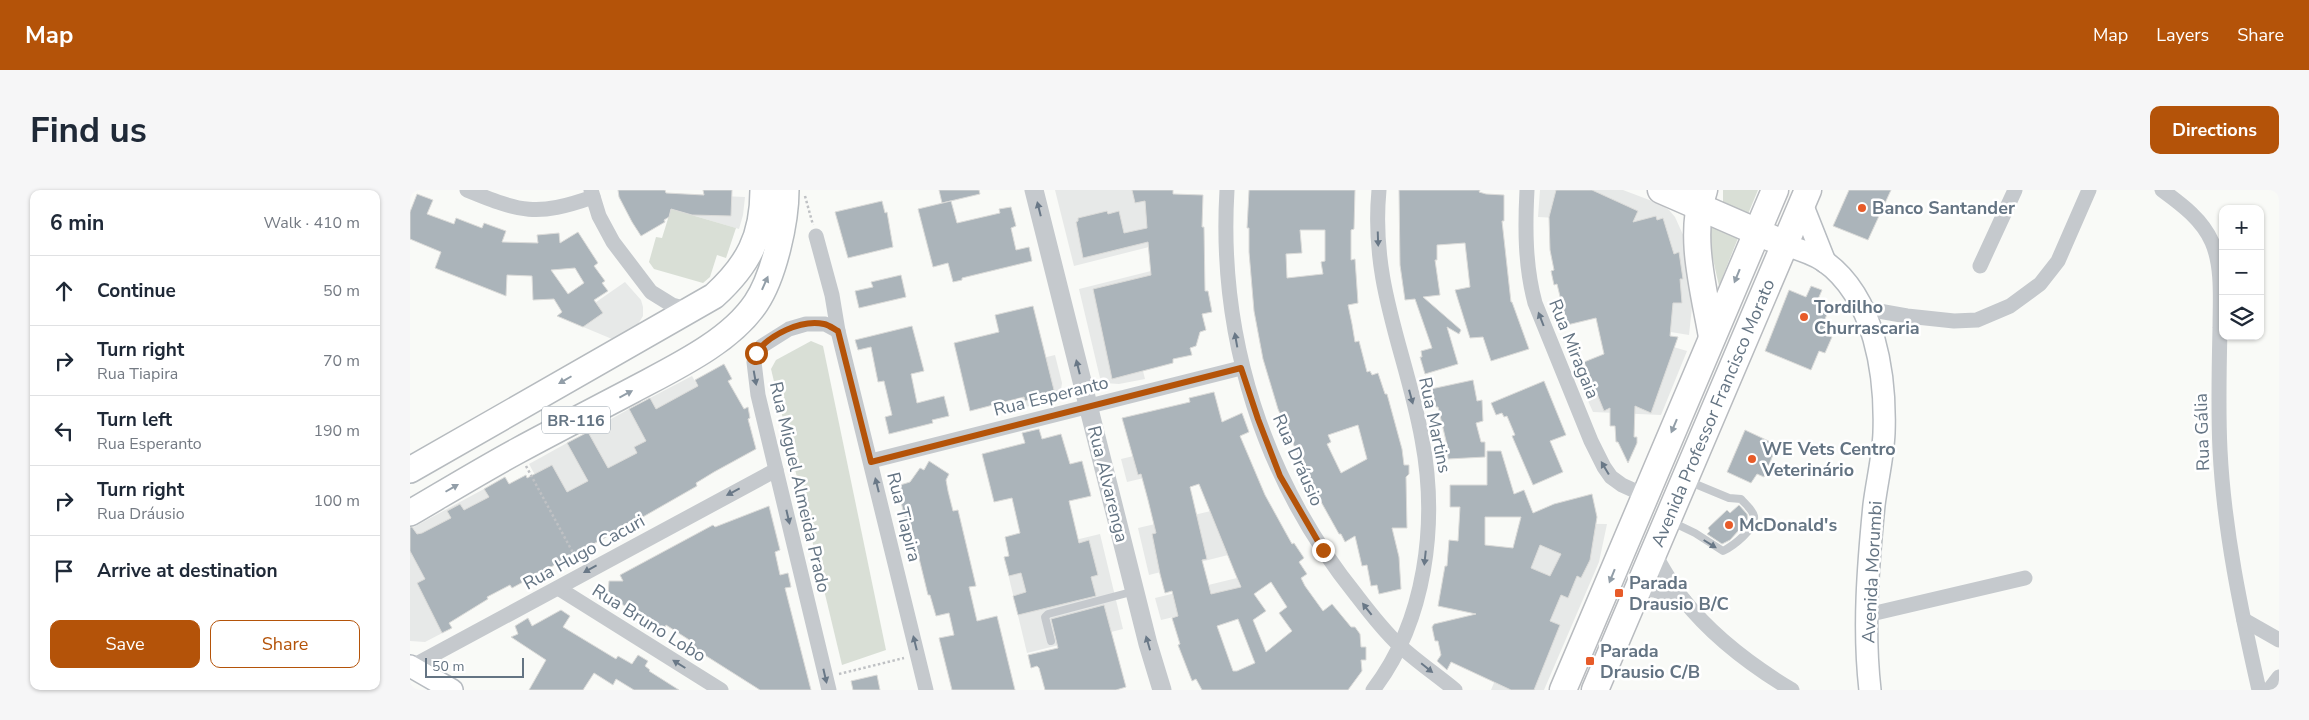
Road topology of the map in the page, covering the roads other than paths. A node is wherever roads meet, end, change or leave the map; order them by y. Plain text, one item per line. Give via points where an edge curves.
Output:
1 (467, 190) edge
2 (763, 190) edge
3 (795, 190) edge
4 (1034, 190) edge
5 (1227, 190) edge
6 (1379, 190) edge
7 (1527, 190) edge
8 (1775, 190) edge
9 (2015, 190) edge
10 (2090, 190) edge
11 (2162, 190) edge
12 (592, 193) edge
13 (1685, 196) edge
14 (1805, 197) edge
15 (1756, 231) junction
16 (816, 236) road end
17 (1785, 245) junction
18 (1821, 249) junction
19 (1980, 266) dead end
20 (651, 292) junction
21 (1861, 307) junction
22 (692, 310) junction
23 (651, 331) junction
24 (838, 331) junction
25 (1712, 337) junction
26 (1241, 368) junction
27 (1088, 406) junction
28 (871, 462) junction
29 (410, 470) edge
30 (776, 470) junction
31 (1685, 480) junction
32 (1644, 495) junction
33 (410, 513) edge
34 (1668, 520) junction
35 (1654, 553) junction
36 (2025, 578) dead end
37 (558, 588) junction
38 (1639, 588) junction
39 (1134, 591) junction
40 (1684, 600) junction
41 (1867, 615) junction
42 (2244, 620) junction
43 (2279, 640) edge
44 (1051, 641) dead end
45 (1399, 645) junction
46 (410, 666) edge
47 (2279, 677) edge
48 (827, 683) edge
49 (452, 690) edge
50 (721, 690) edge
51 (926, 690) edge
52 (1162, 690) edge
53 (1373, 690) edge
54 (1455, 690) edge
55 (1563, 690) edge
56 (1595, 690) edge
57 (1792, 690) edge
58 (1870, 690) edge
59 (2259, 690) edge
60 (2270, 690) edge

1 - 12 street via 524,210 548,209
2 - 22 main road, BR-116 via 762,214 749,256 736,276
33 -> 3 main road, BR-116 via 518,450 703,351 738,323 756,302 771,270 786,205
27 -> 4 street, Rua Alvarenga
26 -> 5 street, Rua Dráusio via 1228,277
6 -> 45 street, Rua Martins via 1377,235 1383,288 1422,439 1430,511 1424,567 1414,608
32 -> 7 street, Rua Miragaia via 1622,485 1604,467 1538,311 1530,285 1527,258
8 - 15 highway, Avenida Professor Francisco Morato
9 - 19 street
10 - 21 street via 2058,261 2040,284 2010,306 1977,320 1954,321 1891,314 1875,302
11 - 42 street, Rua Gália via 2202,224 2217,262 2223,490
12 - 20 street via 599,216 613,242
13 - 15 highway
13 - 25 highway via 1698,240
14 - 17 highway, Avenida Professor Francisco Morato
14 - 18 main road, Avenida Morumbi
15 - 17 highway
15 -> 25 highway, Avenida Professor Francisco Morato
16 - 24 street, Rua Tiapira
17 - 18 main road, Avenida Morumbi
17 - 31 highway, Avenida Professor Francisco Morato
18 - 21 main road, Avenida Morumbi
20 - 22 street via 672,305
20 - 23 street via 657,318
21 - 41 main road, Avenida Morumbi via 1878,360 1884,401 1884,435 1874,504
22 - 23 main road, BR-116
23 -> 29 main road, BR-116
24 - 28 street, Rua Tiapira
24 -> 30 street, Rua Miguel Almeida Prado via 825,324 799,325 762,346 756,353 754,372
25 -> 32 highway, Avenida Professor Francisco Morato
26 - 27 street, Rua Esperanto
45 -> 26 street, Rua Dráusio via 1347,584 1301,515 1280,476
27 - 28 street, Rua Esperanto
27 - 39 street, Rua Alvarenga
51 -> 28 street, Rua Tiapira
30 -> 37 street, Rua Hugo Cacuri
30 -> 48 street, Rua Miguel Almeida Prado
31 - 34 highway, Avenida Professor Francisco Morato
34 -> 31 lane via 1723,551 1735,544 1753,524 1752,512 1741,499 1730,498
32 -> 55 highway, Avenida Professor Francisco Morato
34 - 35 highway, Avenida Professor Francisco Morato
35 - 38 highway, Avenida Professor Francisco Morato
35 - 40 street
36 - 41 street
37 - 46 street, Rua Hugo Cacuri
50 -> 37 street, Rua Bruno Lobo
38 - 40 street
38 - 56 highway, Avenida Professor Francisco Morato
39 - 44 lane via 1048,614 1045,617
52 -> 39 street, Rua Alvarenga
40 - 57 street via 1752,665
41 - 58 main road, Avenida Morumbi
42 - 43 street
42 - 59 street, Rua Gália
45 - 53 street, Rua Martins
45 -> 54 street, Rua Dráusio
46 - 49 main road
47 - 60 street

